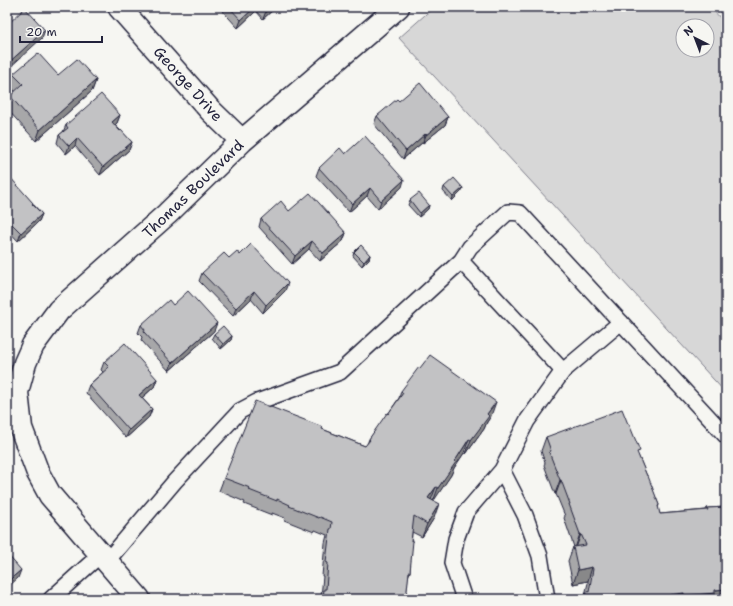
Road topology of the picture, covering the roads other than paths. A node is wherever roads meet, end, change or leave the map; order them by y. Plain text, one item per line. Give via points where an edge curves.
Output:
1 (119, 7) edge
2 (398, 7) edge
3 (242, 141) junction
4 (461, 261) junction
5 (620, 322) junction
6 (562, 371) junction
7 (12, 393) edge
8 (726, 436) edge
9 (502, 470) junction
10 (104, 558) junction
11 (51, 599) edge
12 (139, 599) edge
13 (464, 599) edge
14 (547, 599) edge

1 - 3 street, George Drive via 210,110
2 - 3 street, Thomas Boulevard
3 - 7 street, Thomas Boulevard via 167,214 59,310 33,345
4 - 5 lane via 470,247 508,212 520,213
4 - 6 lane
4 - 10 lane via 340,372 257,402 240,411
5 - 6 lane
5 - 8 lane
6 - 9 lane via 527,421
7 - 10 street via 21,428 38,473 50,495
9 - 13 lane via 466,512 456,539 452,563
9 - 14 lane via 525,516 540,556
10 - 11 lane
10 - 12 street

